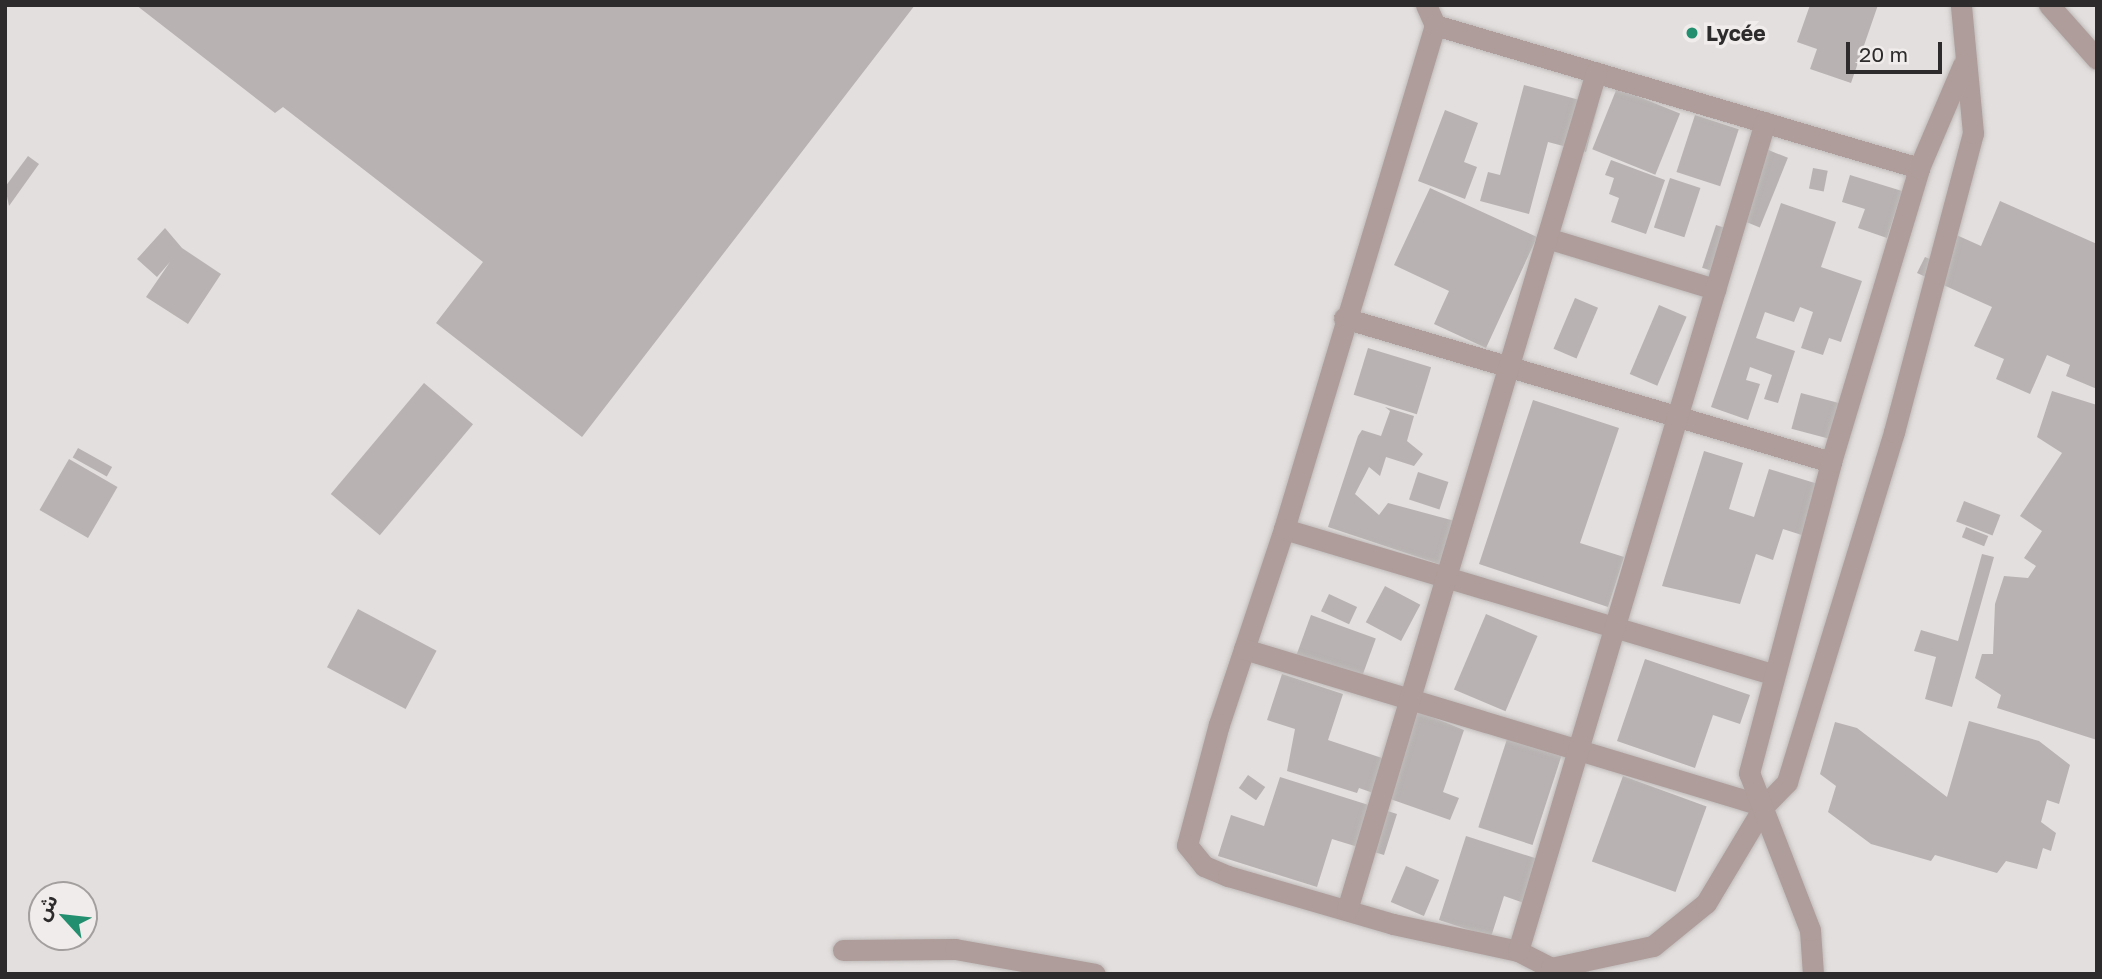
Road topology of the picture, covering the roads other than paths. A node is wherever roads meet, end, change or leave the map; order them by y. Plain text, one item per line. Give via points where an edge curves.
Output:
1 (1961, 5) edge
2 (2049, 5) edge
3 (1431, 15) edge
4 (2097, 59) edge
5 (1964, 62) junction
6 (1596, 72) junction
7 (1765, 122) junction
8 (1919, 168) junction
9 (1547, 238) junction
10 (1715, 289) junction
11 (1344, 318) junction
12 (1508, 366) junction
13 (1677, 417) junction
14 (1831, 462) junction
15 (1284, 529) junction
16 (1446, 578) junction
17 (1614, 627) junction
18 (1244, 649) junction
19 (1772, 674) junction
20 (1409, 699) junction
21 (1578, 750) junction
22 (1764, 806) junction
23 (1346, 910) junction
24 (843, 950) dead end
25 (1518, 951) junction
26 (1550, 971) edge
27 (1095, 974) edge
28 (1813, 974) edge

1 - 5 street
2 - 4 street
3 - 6 street
3 - 11 street
5 - 8 street
5 - 22 street via 1973,133 1926,318 1787,782
6 - 7 street
6 - 9 street
7 - 8 street
7 - 10 street
8 - 14 street
9 - 10 street
9 - 12 street
10 - 13 street
11 - 12 street
11 - 15 street
12 - 13 street
12 - 16 street
13 - 14 street
13 - 17 street
14 - 19 street
15 - 16 street
15 - 18 street
16 - 17 street
16 - 20 street
17 - 19 street
17 - 21 street
18 - 20 street
18 - 23 street via 1187,845 1204,866 1228,876
19 - 22 street via 1749,772
20 - 21 street
20 - 23 street
21 - 22 street
21 - 25 street
22 - 26 street via 1706,903 1653,946
22 - 28 street via 1810,930
23 - 25 street
24 - 27 street via 955,949
25 - 26 street

